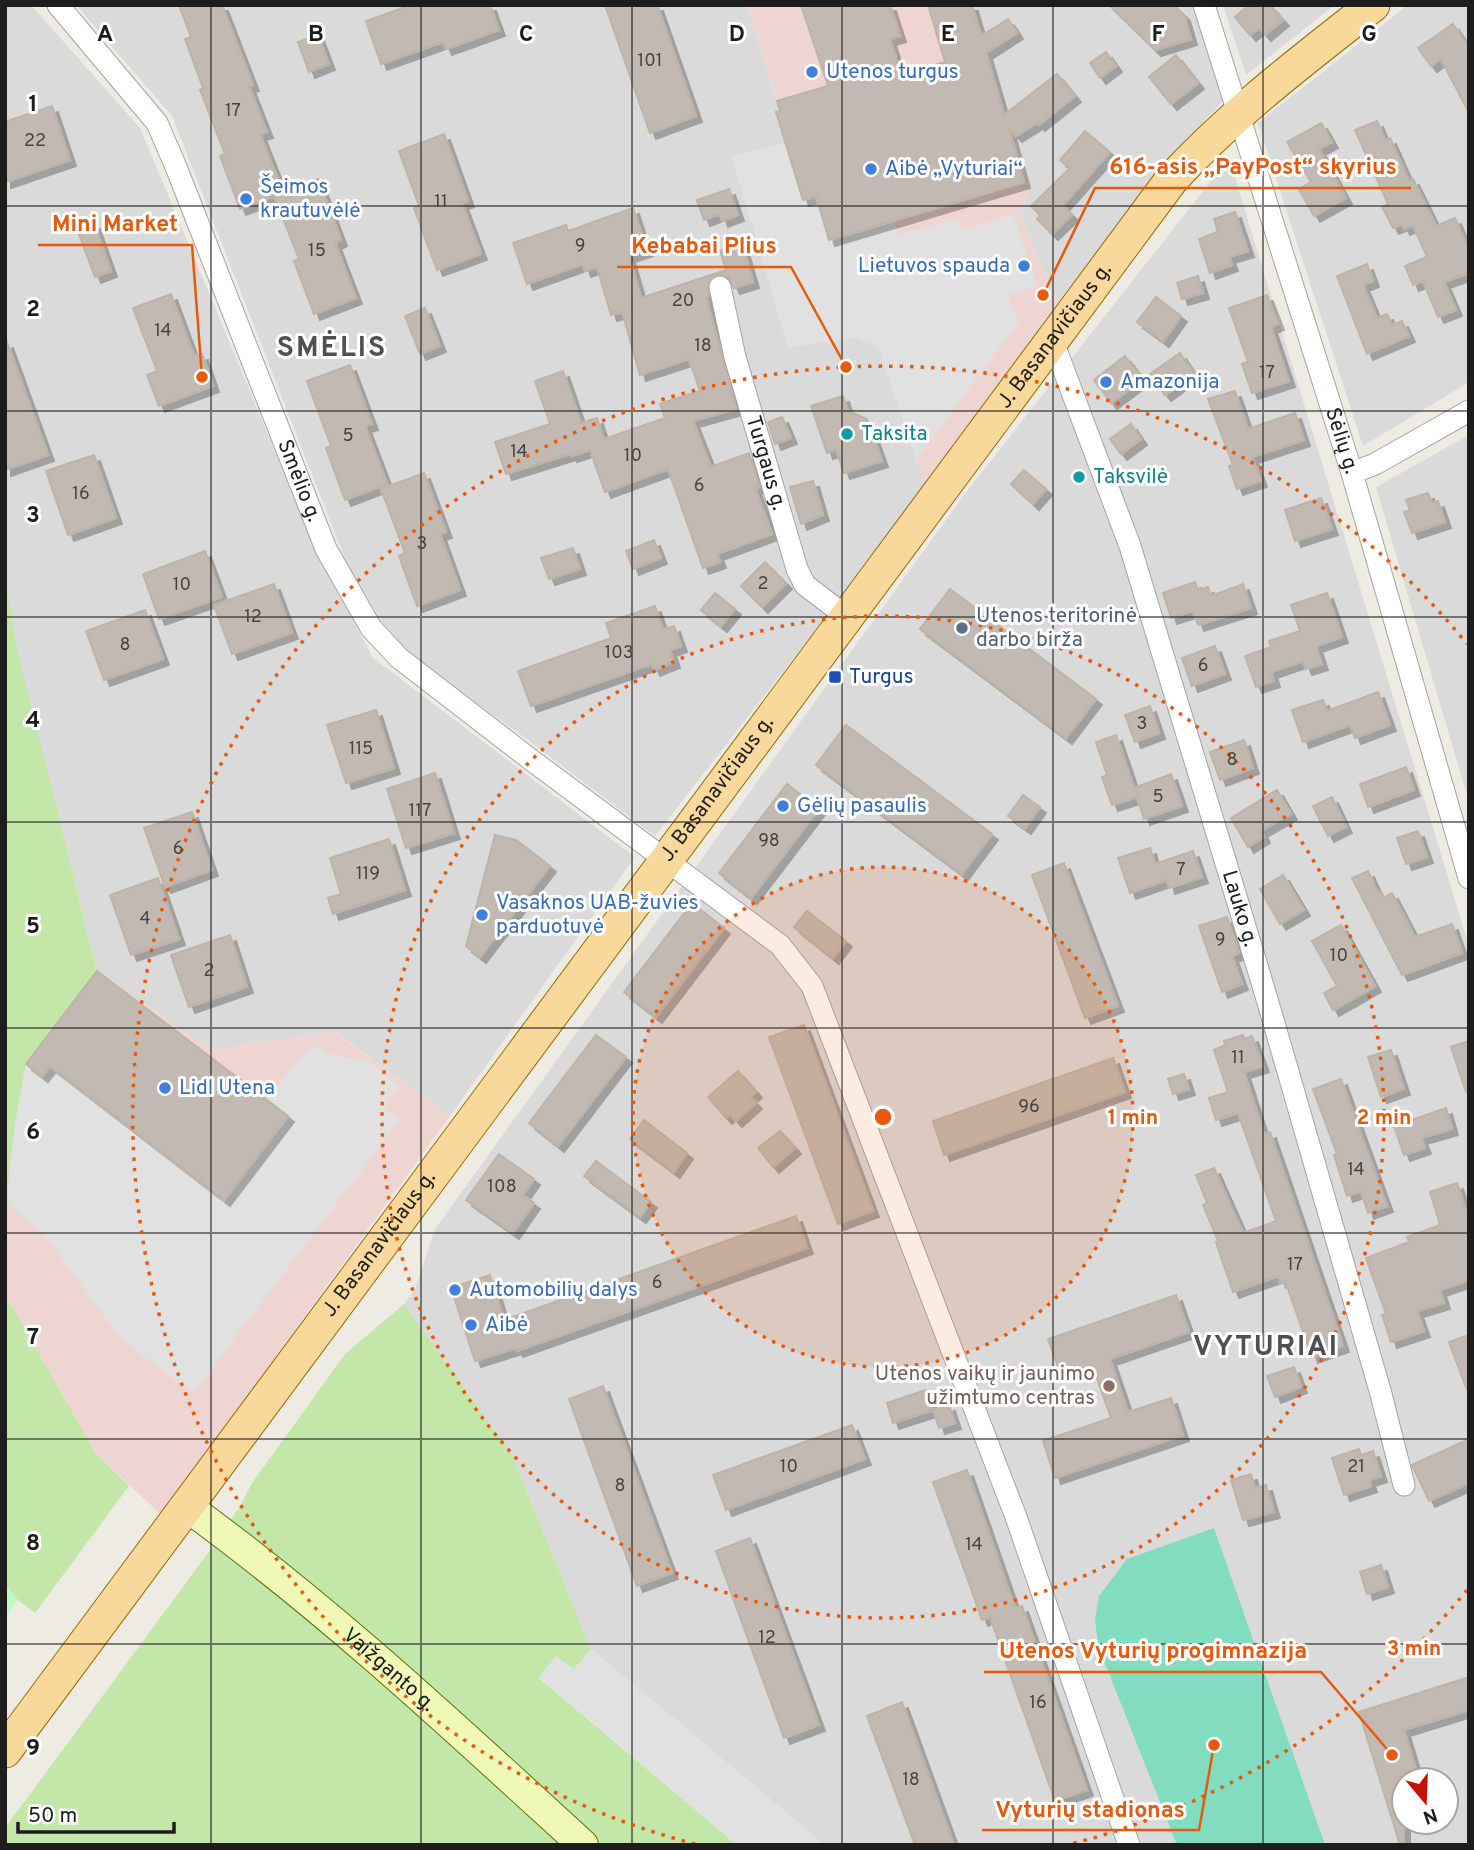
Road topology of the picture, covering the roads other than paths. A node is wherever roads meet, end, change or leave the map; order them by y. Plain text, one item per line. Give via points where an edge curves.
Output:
1 (58, 5) edge
2 (1204, 5) edge
3 (1373, 5) edge
4 (1239, 112) junction
5 (720, 286) dead end
6 (1052, 339) junction
7 (1469, 411) edge
8 (1352, 473) junction
9 (847, 617) junction
10 (664, 858) junction
11 (1469, 878) edge
12 (1405, 1485) dead end
13 (186, 1506) junction
14 (5, 1751) edge
15 (583, 1845) edge
16 (1129, 1845) edge

1 - 10 street, Smėlio g. via 157,123 326,549 371,628 399,657
2 - 4 street, Sėlių g.
3 - 4 main road, J. Basanavičiaus g.
4 - 6 main road, J. Basanavičiaus g. via 1172,179
4 - 8 street, Sėlių g.
5 - 9 street, Turgaus g. via 735,357 797,569 805,585
6 - 9 main road, J. Basanavičiaus g.
6 - 12 street, Lauko g. via 1130,546 1271,1012
7 - 8 street
8 - 11 street, Sėlių g.
9 - 10 main road, J. Basanavičiaus g.
10 - 13 main road, J. Basanavičiaus g.
10 - 16 street, Smėlio g. via 780,945 812,986 1016,1517
13 - 14 main road, J. Basanavičiaus g.
13 - 15 main road, Vaižganto g. via 357,1640

